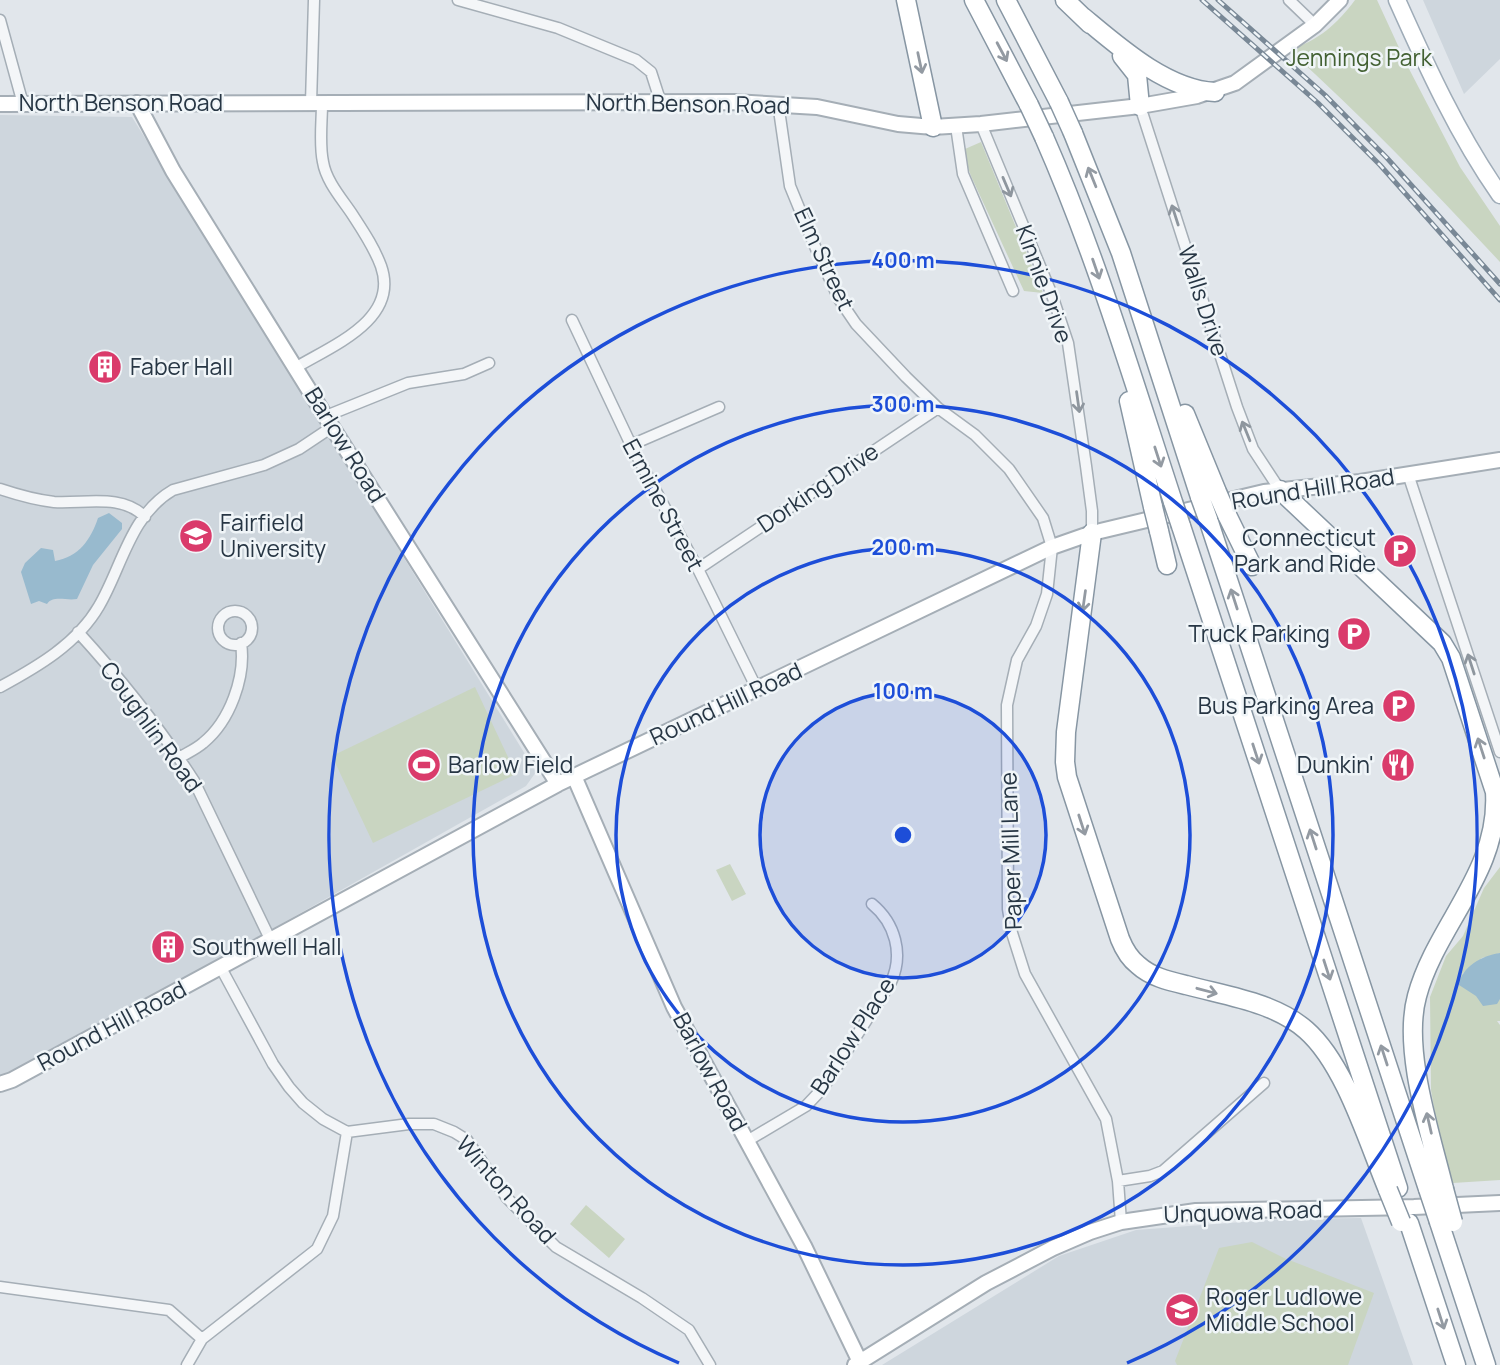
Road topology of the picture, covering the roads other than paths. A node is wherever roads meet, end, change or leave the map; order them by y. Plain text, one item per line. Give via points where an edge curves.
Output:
1 (314, 0) edge
2 (458, 0) edge
3 (906, 0) edge
4 (974, 0) edge
5 (1006, 0) edge
6 (1065, 0) edge
7 (1289, 0) edge
8 (1340, 0) edge
9 (1397, 0) edge
10 (1083, 17) junction
11 (0, 20) edge
12 (1315, 25) junction
13 (1215, 92) junction
14 (137, 103) junction
15 (316, 103) junction
16 (661, 103) junction
17 (778, 103) junction
18 (0, 104) edge
19 (23, 104) junction
20 (1140, 106) junction
21 (981, 124) junction
22 (956, 126) junction
23 (933, 127) junction
24 (1500, 195) edge
25 (1013, 291) dead end
26 (1106, 299) junction
27 (572, 320) dead end
28 (489, 363) dead end
29 (295, 368) junction
30 (719, 407) dead end
31 (938, 408) junction
32 (329, 421) junction
33 (631, 445) junction
34 (1500, 460) edge
35 (1408, 474) junction
36 (0, 489) edge
37 (1280, 490) junction
38 (1209, 494) junction
39 (145, 517) junction
40 (1092, 533) junction
41 (1052, 547) junction
42 (1167, 565) dead end
43 (1252, 566) dead end
44 (698, 569) junction
45 (78, 632) junction
46 (241, 643) dead end
47 (0, 687) edge
48 (757, 689) junction
49 (1500, 752) edge
50 (179, 758) junction
51 (574, 776) junction
52 (558, 784) junction
53 (872, 904) dead end
54 (271, 941) junction
55 (221, 968) junction
56 (1264, 1083) dead end
57 (0, 1084) edge
58 (347, 1132) junction
59 (747, 1141) junction
60 (1118, 1181) junction
61 (1436, 1189) junction
62 (1393, 1190) junction
63 (1500, 1203) edge
64 (1121, 1222) junction
65 (0, 1287) edge
66 (202, 1339) junction
67 (1483, 1357) edge
68 (1454, 1361) edge
69 (858, 1364) edge
70 (187, 1365) edge
71 (710, 1365) edge

1 - 15 street
2 - 16 street via 558,28 636,60 650,72
3 -> 23 highway
4 -> 26 highway, bridge via 1044,137
38 -> 5 highway, bridge via 1073,133
6 - 10 highway
7 - 12 street
8 - 12 main road, North Benson Road
9 - 24 main road via 1440,93
10 - 13 highway via 1166,77 1193,89
10 - 20 highway via 1134,69
11 - 19 street
12 - 13 main road, North Benson Road via 1235,83
13 - 20 main road, North Benson Road
14 - 15 main road, North Benson Road
14 - 19 main road, North Benson Road
14 - 29 main road, Barlow Road via 173,171
15 - 16 main road, North Benson Road
15 - 29 street via 323,163 372,246 382,268 383,290 377,309 363,327
16 - 17 main road, North Benson Road
17 - 23 main road, North Benson Road
17 - 31 street, Elm Street via 790,186 839,299 856,324
18 - 19 main road, North Benson Road
20 - 21 main road, North Benson Road
37 -> 20 street, Walls Drive via 1253,449 1237,407
21 - 22 main road, North Benson Road
21 -> 40 street, Kinnie Drive via 1064,331 1085,454
22 - 23 main road, North Benson Road
22 - 25 street via 963,174
26 - 42 highway, bridge
26 -> 62 highway, bridge
27 - 33 street, Ermine Street
28 - 32 street via 464,374 408,383
29 - 32 main road, Barlow Road
30 - 33 street
31 - 41 street, Elm Street via 975,435 1009,469 1043,518
31 - 44 street, Dorking Drive
32 - 39 street via 299,449 264,465 173,490
32 - 52 main road, Barlow Road
33 - 44 street, Ermine Street
34 - 35 main road, Round Hill Road
35 - 37 main road, Round Hill Road
49 -> 35 street
36 - 39 street via 40,500 115,502 129,505
37 - 40 main road, Round Hill Road
61 -> 37 highway via 1414,1048 1414,1009 1428,969 1492,855 1498,811 1495,792 1442,643
38 - 43 highway, bridge via 1227,515
61 -> 38 highway, bridge via 1208,519
39 - 45 street via 130,537 98,607
40 - 41 main road, Round Hill Road
40 -> 62 highway via 1065,762 1120,939 1131,958 1147,972 1273,1010 1310,1033 1340,1077
41 - 48 main road, Round Hill Road
41 - 60 street, Paper Mill Lane via 1047,594 1017,660 1007,705 1008,909 1026,974 1106,1119
44 - 48 street, Ermine Street
45 - 47 street via 49,659
45 - 50 street, Coughlin Road
46 - 50 street via 240,673 226,713 210,736
48 - 51 main road, Round Hill Road
50 - 54 street, Coughlin Road via 207,805
51 - 52 main road, Round Hill Road
51 - 59 main road, Barlow Road via 674,1007
52 - 54 main road, Round Hill Road
53 - 59 street, Barlow Place via 890,922 897,945 891,982 823,1088 806,1106
54 - 55 main road, Round Hill Road
55 - 57 main road, Round Hill Road
55 - 58 street via 289,1087 323,1119
56 - 60 street via 1163,1171
58 - 66 street via 333,1216 317,1250
58 - 71 street, Winton Road via 434,1124 467,1140 507,1198 556,1247 689,1330
59 - 69 main road, Barlow Road
60 - 64 street, Paper Mill Lane
61 - 67 highway, bridge
62 -> 68 highway, bridge
63 - 64 main road, Unquowa Road via 1196,1210
64 - 69 main road, Unquowa Road via 1053,1248 986,1283
65 - 66 street via 169,1310
66 - 70 street

